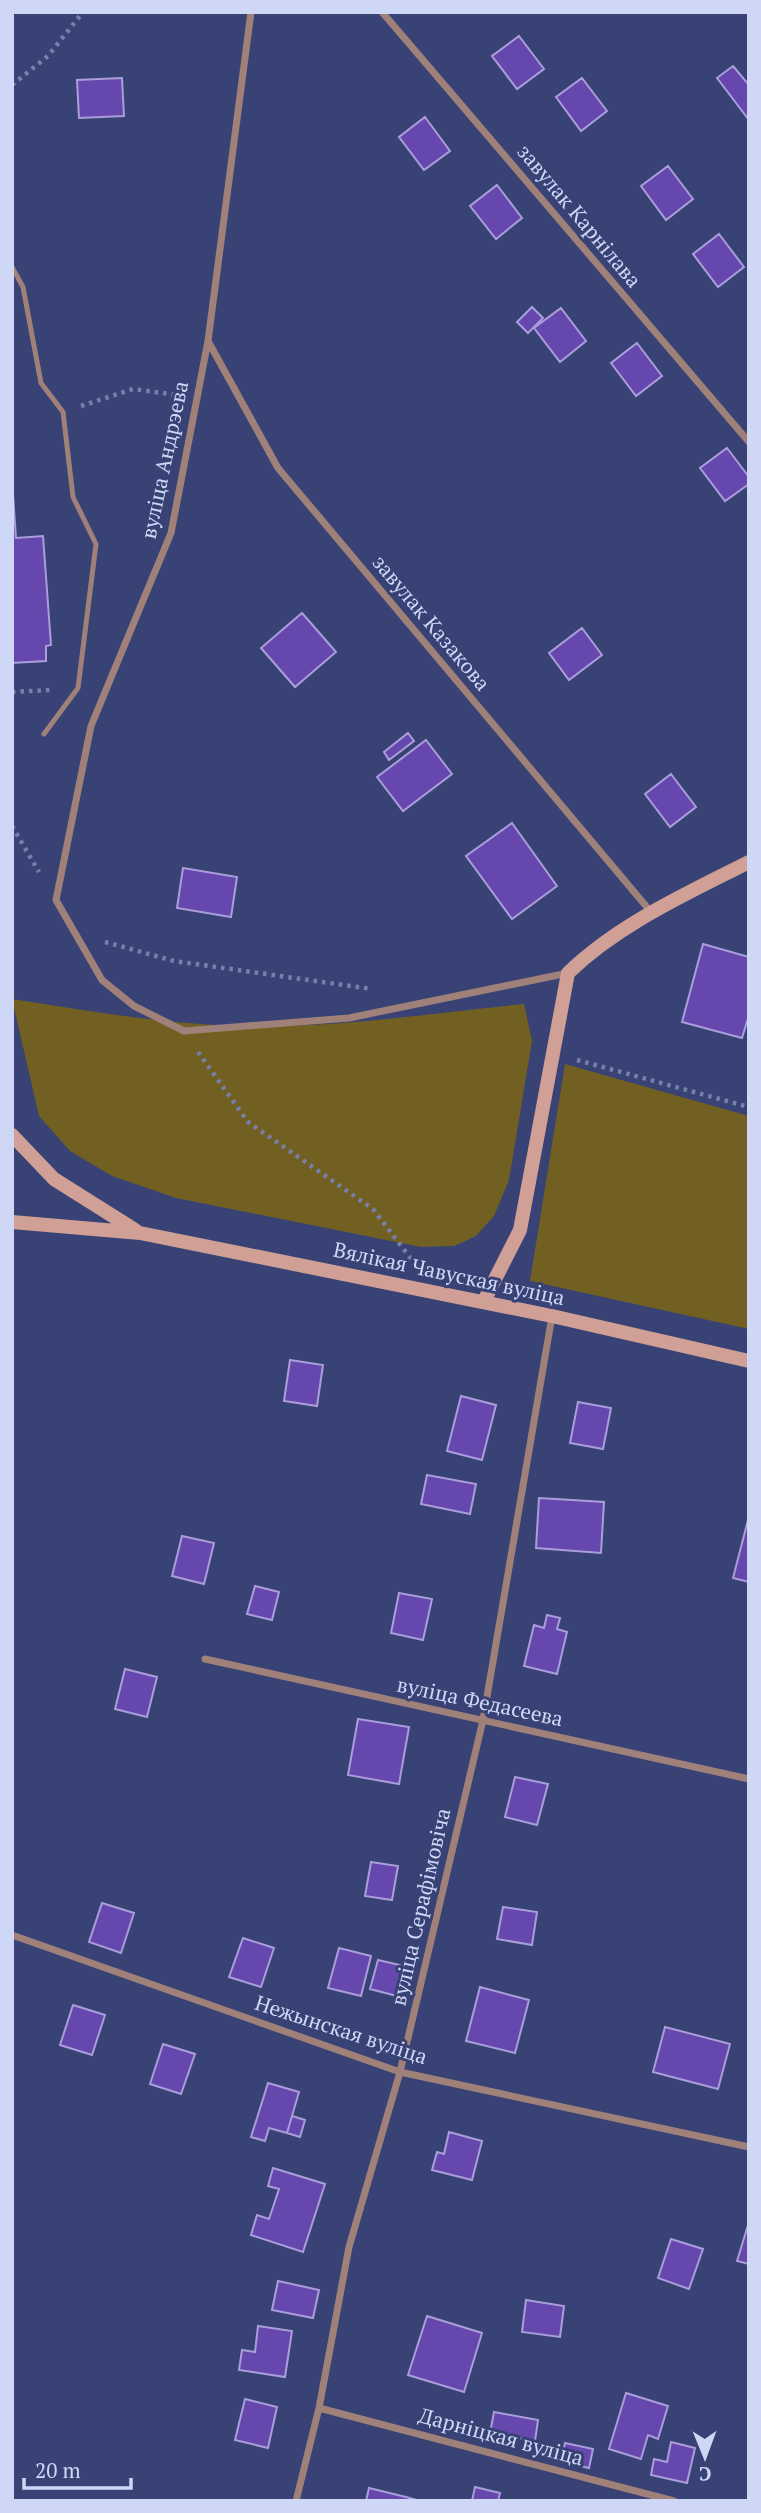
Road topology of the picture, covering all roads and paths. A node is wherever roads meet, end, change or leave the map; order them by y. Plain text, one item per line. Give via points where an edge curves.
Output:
1 (83, 12) edge
2 (251, 12) edge
3 (382, 12) edge
4 (12, 85) edge
5 (12, 267) edge
6 (208, 341) junction
7 (196, 397) junction
8 (63, 412) junction
9 (749, 442) edge
10 (78, 688) junction
11 (12, 692) edge
12 (44, 734) dead end
13 (12, 826) edge
14 (749, 862) edge
15 (56, 900) junction
16 (651, 912) junction
17 (75, 933) junction
18 (568, 973) junction
19 (374, 989) dead end
20 (184, 1031) junction
21 (551, 1052) junction
22 (749, 1107) edge
23 (12, 1135) edge
24 (12, 1222) edge
25 (140, 1233) junction
26 (435, 1292) junction
27 (484, 1301) junction
28 (552, 1315) junction
29 (749, 1361) edge
30 (205, 1659) dead end
31 (483, 1720) junction
32 (749, 1779) edge
33 (12, 1935) edge
34 (400, 2072) junction
35 (749, 2147) edge
36 (319, 2408) junction
37 (296, 2501) edge
38 (674, 2501) edge

1 - 4 path via 48,55
2 - 6 street, вуліца Андрэева
3 - 9 street, завулак Карнілава
5 - 8 lane via 23,287 41,383
6 - 7 street, вуліца Андрэева
6 - 16 street, завулак Казакова via 278,468
7 - 8 path via 133,389
7 - 15 street, вуліца Андрэева via 171,533 91,726
8 - 10 lane via 72,497 96,544
10 - 11 path
10 - 12 lane
13 - 15 path
14 - 16 main road
15 - 17 street
16 - 18 main road
17 - 19 path via 174,961
17 - 20 street via 102,980 134,1006
18 - 20 street via 349,1018
18 - 21 main road
20 - 26 path via 248,1122 373,1209
21 - 22 path
21 - 27 main road via 520,1230
23 - 25 main road, Вялікая Чавуская вуліца via 54,1179
24 - 25 main road, Вялікая Чавуская вуліца
25 - 26 main road, Вялікая Чавуская вуліца
26 - 27 main road, Вялікая Чавуская вуліца
27 - 28 main road, Вялікая Чавуская вуліца
28 - 29 main road, Вялікая Чавуская вуліца
28 - 31 street, вуліца Серафімовіча
30 - 31 street, вуліца Федасеева
31 - 32 street, вуліца Федасеева
31 - 34 street, вуліца Серафімовіча
33 - 34 street, Нежынская вуліца
34 - 35 street, Нежынская вуліца
34 - 36 street, вуліца Серафімовіча via 349,2247
36 - 37 street, вуліца Серафімовіча
36 - 38 street, Дарніцкая вуліца

